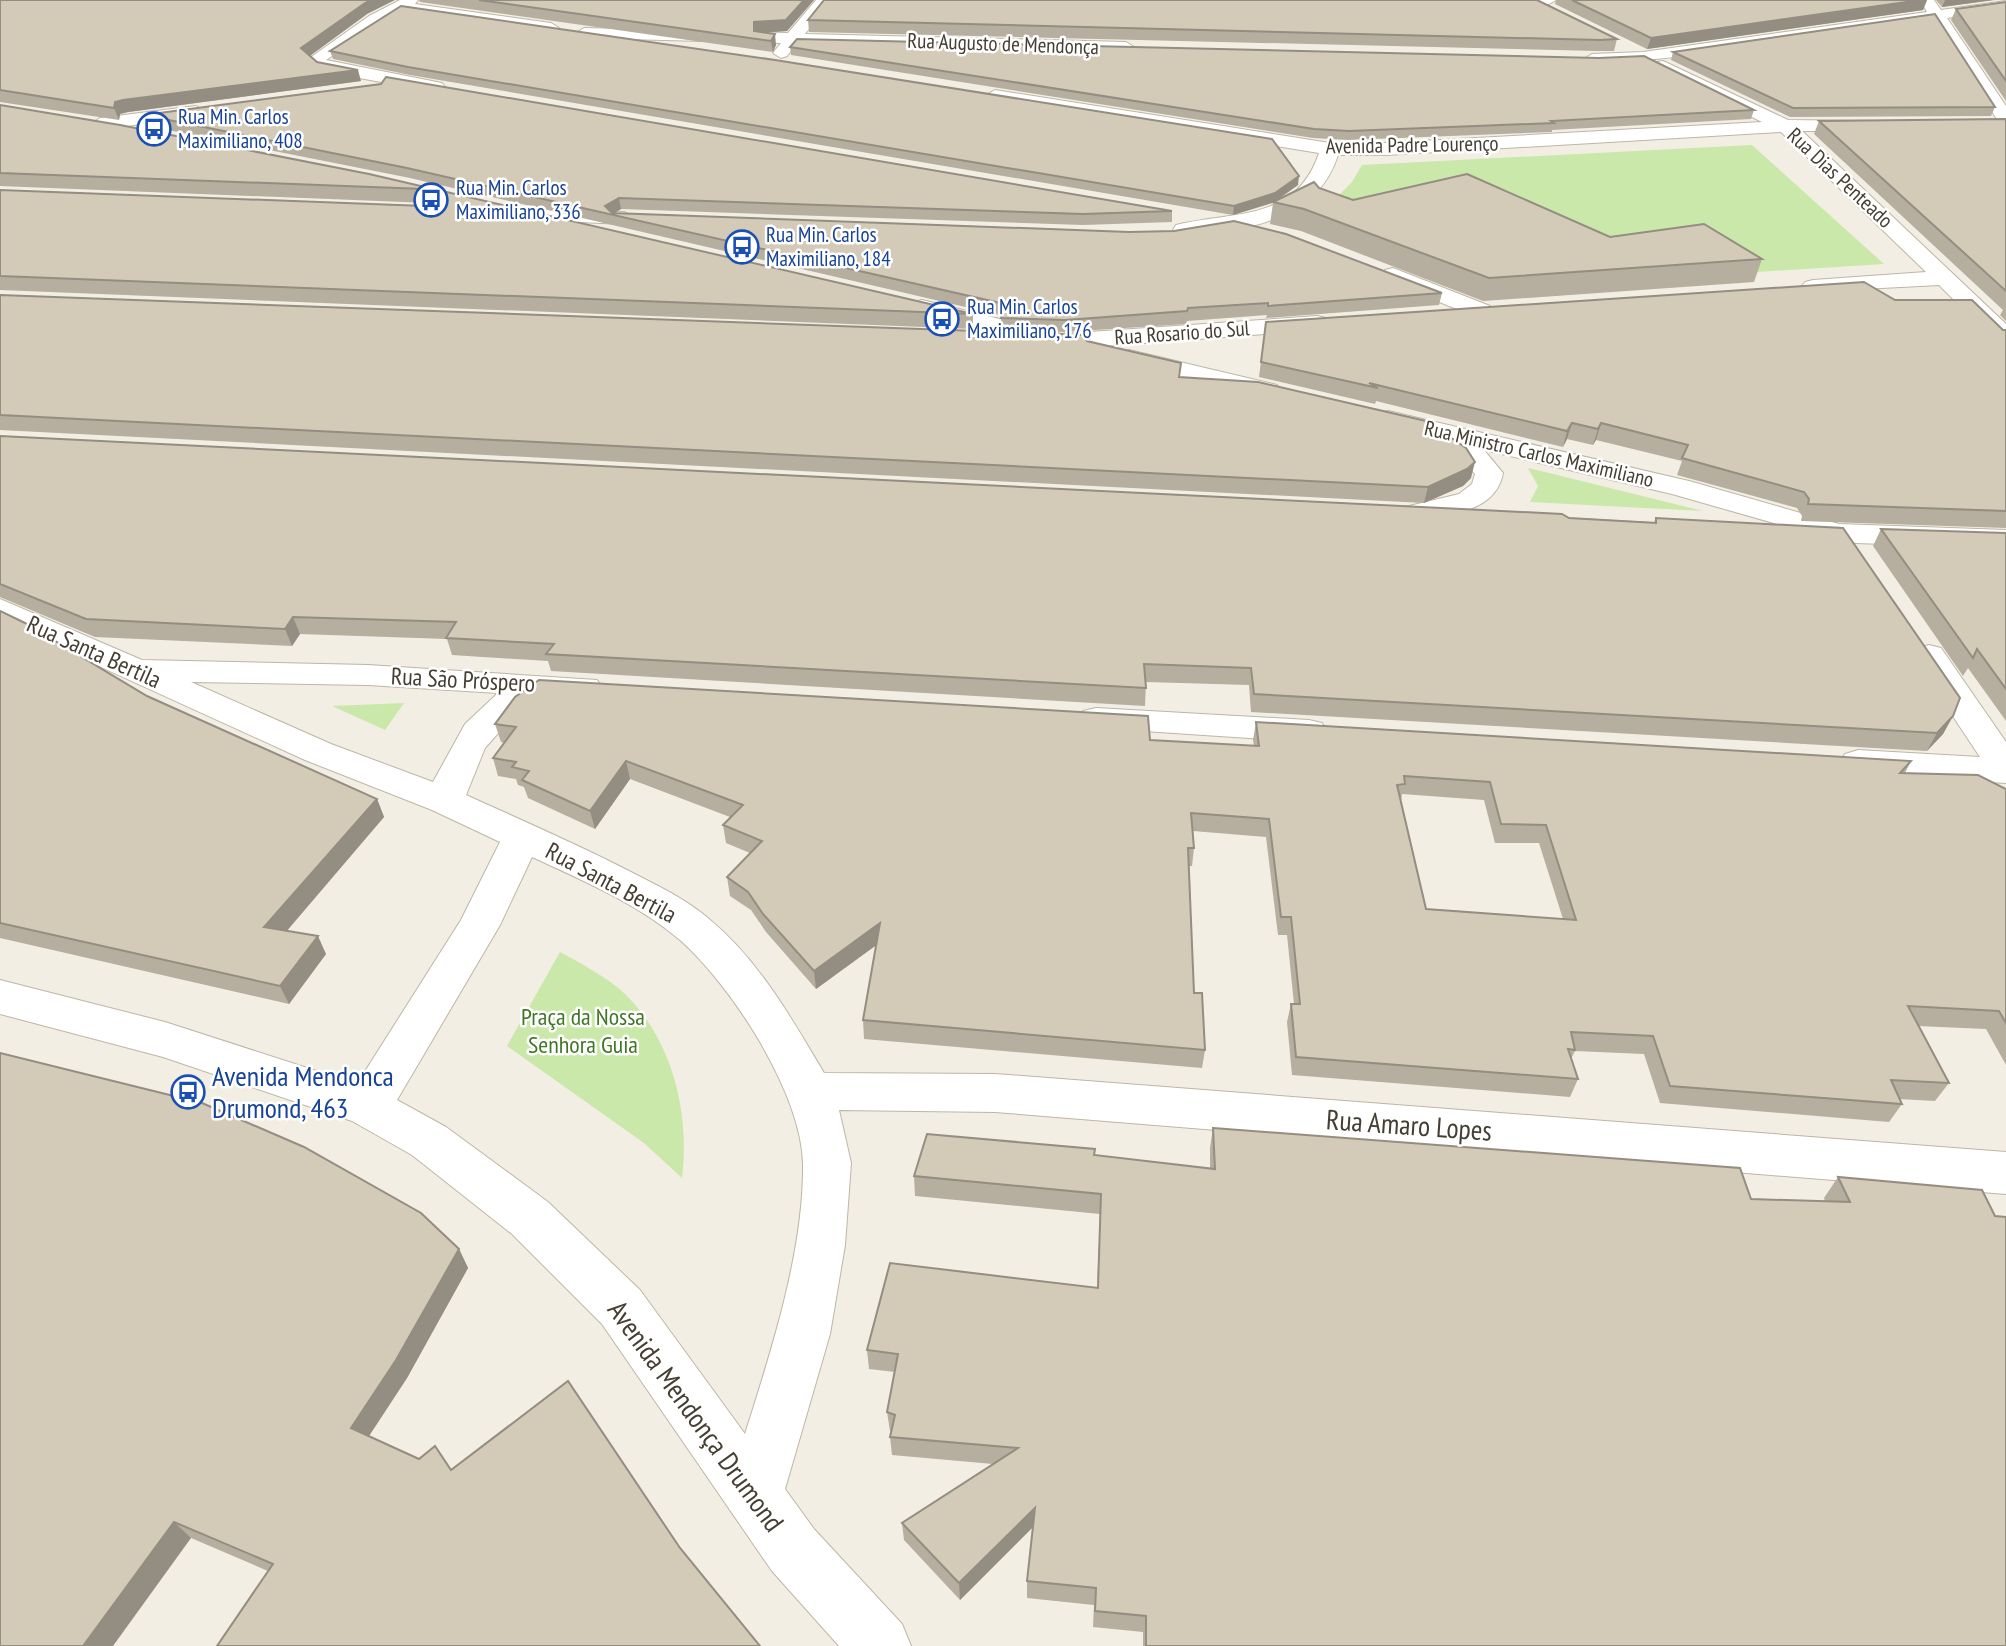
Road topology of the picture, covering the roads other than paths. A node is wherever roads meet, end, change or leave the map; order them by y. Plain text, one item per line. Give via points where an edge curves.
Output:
1 (824, 0) edge
2 (1442, 0) edge
3 (405, 3) edge
4 (1546, 5) edge
5 (2006, 5) edge
6 (1931, 7) edge
7 (584, 33) junction
8 (793, 38) junction
9 (1608, 40) edge
10 (1146, 48) edge
11 (735, 54) edge
12 (1643, 57) junction
13 (1573, 59) edge
14 (802, 64) edge
15 (410, 83) junction
16 (451, 90) edge
17 (346, 91) edge
18 (973, 92) edge
19 (219, 108) edge
20 (78, 120) edge
21 (2006, 122) edge
22 (100, 124) junction
23 (1980, 124) edge
24 (1888, 125) edge
25 (1785, 126) junction
26 (169, 138) edge
27 (1330, 149) junction
28 (482, 209) edge
29 (1171, 213) edge
30 (1229, 223) junction
31 (639, 229) edge
32 (1160, 233) edge
33 (1270, 233) edge
34 (1373, 267) edge
35 (1944, 278) junction
36 (1794, 288) edge
37 (905, 302) edge
38 (1509, 309) edge
39 (1482, 311) junction
40 (1426, 315) edge
41 (1343, 321) edge
42 (955, 338) edge
43 (2006, 338) edge
44 (1065, 342) junction
45 (1290, 396) edge
46 (1370, 414) edge
47 (1422, 426) junction
48 (1679, 487) junction
49 (1493, 517) edge
50 (1846, 533) junction
51 (2006, 539) edge
52 (1867, 565) edge
53 (0, 609) edge
54 (1910, 627) edge
55 (135, 670) junction
56 (536, 684) junction
57 (620, 689) edge
58 (1057, 717) edge
59 (1345, 733) edge
60 (1829, 760) edge
61 (2006, 770) edge
62 (445, 801) junction
63 (522, 836) junction
64 (0, 997) edge
65 (811, 1092) junction
66 (368, 1107) junction
67 (2006, 1172) edge
68 (754, 1496) junction
69 (880, 1646) edge

1 - 8 street
2 - 4 street
3 - 7 street
3 - 15 street via 315,60 327,67
5 - 6 street
6 - 12 street
6 - 21 street
7 - 8 street, Rua Augusto de Mendonça
7 - 11 street
8 - 10 street, Rua Augusto de Mendonça
8 - 14 street via 769,59
9 - 12 street, Rua Dias Penteado
12 - 13 street
12 - 25 street, Rua Dias Penteado
15 - 16 street
15 - 17 street
18 - 27 street, Avenida Padre Lourenço
19 - 22 street
20 - 22 street
21 - 23 street
22 - 26 street
24 - 25 street, Avenida Padre Lourenço
25 - 27 street, Avenida Padre Lourenço
25 - 35 street, Rua Dias Penteado
27 - 30 street via 1320,180 1303,198
28 - 31 street
29 - 30 street
30 - 32 street
30 - 33 street
34 - 39 street
35 - 36 street
35 - 43 street, Rua Dias Penteado
37 - 44 street
38 - 39 street
39 - 40 street
41 - 44 street, Rua Rosario do Sul
42 - 44 street, Rua Rosario do Sul
44 - 45 street
46 - 47 street, Rua Ministro Carlos Maximiliano
47 - 48 street, Rua Ministro Carlos Maximiliano
47 - 49 street via 1476,457 1489,473 1489,482 1469,500 1401,512
48 - 50 street, Rua Ministro Carlos Maximiliano
48 - 50 street via 1708,508 1715,525
50 - 51 street
50 - 52 street
53 - 55 street, Rua Santa Bertila
54 - 61 street
55 - 56 street, Rua São Próspero
55 - 62 street, Rua Santa Bertila via 318,752
56 - 57 street, Rua São Próspero
56 - 62 street via 506,701 470,741
58 - 59 street
60 - 61 street
62 - 63 street, Rua Santa Bertila
63 - 65 street, Rua Santa Bertila via 658,904 695,930 773,1026
63 - 66 street via 472,936
64 - 66 street, Avenida Mendonça Drumond via 165,1040
65 - 67 street, Rua Amaro Lopes via 995,1093
65 - 68 street, Rua Santa Bertila via 827,1163 820,1245 803,1334
66 - 68 street, Avenida Mendonça Drumond via 429,1141 530,1219 621,1307
68 - 69 street, Avenida Mendonça Drumond via 793,1550

